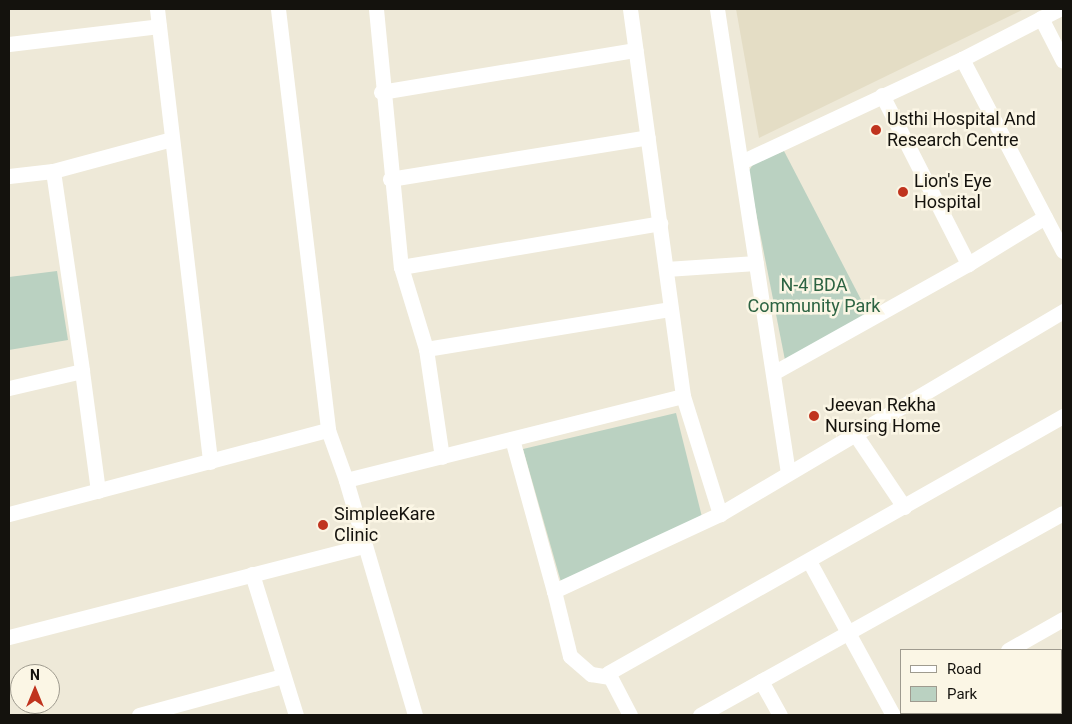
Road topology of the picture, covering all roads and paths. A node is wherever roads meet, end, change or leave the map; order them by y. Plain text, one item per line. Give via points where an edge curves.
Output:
1 (157, 9) edge
2 (278, 9) edge
3 (376, 9) edge
4 (630, 9) edge
5 (717, 9) edge
6 (1059, 9) edge
7 (1041, 18) junction
8 (159, 26) junction
9 (9, 44) edge
10 (636, 50) junction
11 (962, 59) junction
12 (1063, 61) edge
13 (382, 92) junction
14 (882, 95) junction
15 (648, 138) junction
16 (172, 139) junction
17 (741, 162) junction
18 (53, 171) junction
19 (9, 176) edge
20 (390, 180) junction
21 (1045, 217) junction
22 (660, 223) junction
23 (1063, 251) edge
24 (756, 263) junction
25 (968, 264) junction
26 (401, 267) junction
27 (666, 269) junction
28 (671, 309) junction
29 (1063, 311) edge
30 (426, 349) junction
31 (82, 372) junction
32 (773, 373) junction
33 (9, 388) edge
34 (683, 396) junction
35 (1063, 416) edge
36 (328, 430) junction
37 (855, 434) junction
38 (512, 439) junction
39 (442, 457) junction
40 (210, 462) junction
41 (788, 473) junction
42 (346, 480) junction
43 (98, 491) junction
44 (904, 507) junction
45 (9, 514) edge
46 (720, 514) junction
47 (1063, 514) edge
48 (364, 546) junction
49 (809, 561) junction
50 (252, 574) junction
51 (554, 592) junction
52 (1063, 619) edge
53 (849, 634) junction
54 (9, 637) edge
55 (1010, 649) edge
56 (283, 676) junction
57 (610, 676) junction
58 (761, 681) junction
59 (185, 709) edge
60 (138, 715) edge
61 (296, 715) edge
62 (415, 715) edge
63 (630, 715) edge
64 (700, 715) edge
65 (780, 715) edge
66 (893, 715) edge

1 - 8 street
2 - 36 street
3 - 13 street
4 - 10 street
5 - 17 street
6 - 7 street
7 - 11 street
7 - 12 street
8 - 9 street
8 - 16 street
10 - 13 street
10 - 15 street
11 - 14 street
11 - 21 street
13 - 20 street
14 - 17 street
14 - 25 street
15 - 20 street
15 - 22 street
16 - 18 street
16 - 40 street
17 - 24 street
18 - 19 street
18 - 31 street
20 - 26 street
21 - 23 street
21 - 25 street
22 - 26 street
22 - 27 street
24 - 27 street
24 - 32 street
25 - 32 street
26 - 30 street
27 - 28 street
28 - 30 street
28 - 34 street
29 - 37 street
30 - 39 street
31 - 33 street
31 - 43 street
32 - 41 street
34 - 38 street
34 - 46 street
35 - 44 street
36 - 40 street
36 - 42 street
37 - 41 street
37 - 44 street
38 - 39 street
38 - 51 street
39 - 42 street
40 - 43 street
41 - 46 street
42 - 48 street
43 - 45 street
44 - 49 street
46 - 51 street
47 - 53 street
48 - 50 street
48 - 62 street
49 - 53 street
49 - 57 street via 608,672
50 - 54 street
50 - 56 street
51 - 57 street via 570,656 591,674
52 - 55 street
53 - 58 street
53 - 66 street
56 - 59 street
56 - 61 street
57 - 63 street
58 - 64 street
58 - 65 street
59 - 60 street

